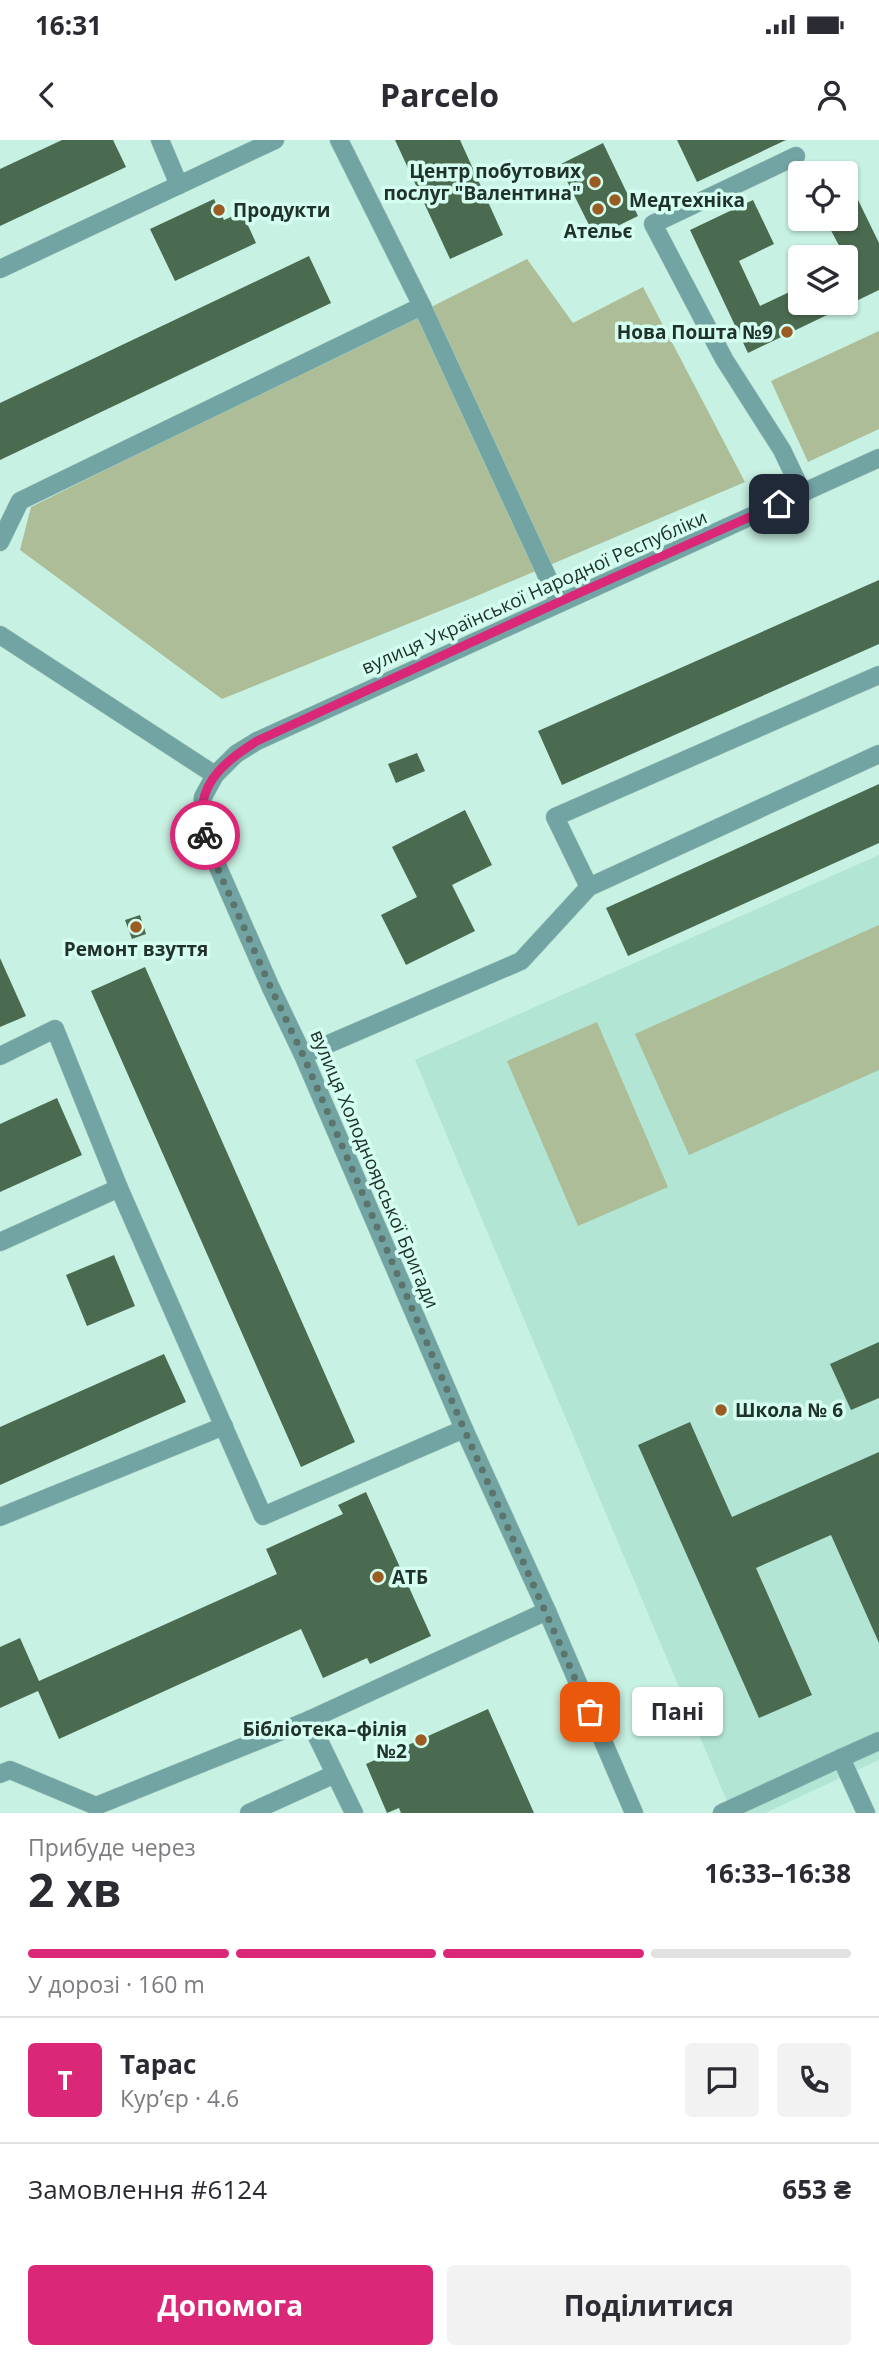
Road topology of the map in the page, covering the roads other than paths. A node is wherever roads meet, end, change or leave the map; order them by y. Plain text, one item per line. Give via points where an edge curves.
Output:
1 (160, 140) edge
2 (275, 140) edge
3 (340, 140) edge
4 (796, 156) dead end
5 (179, 185) junction
6 (0, 269) edge
7 (422, 306) junction
8 (879, 458) edge
9 (803, 494) junction
10 (0, 542) edge
11 (559, 602) junction
12 (0, 635) edge
13 (879, 676) edge
14 (879, 754) edge
15 (215, 775) junction
16 (589, 887) junction
17 (303, 1055) junction
18 (0, 1056) edge
19 (120, 1188) junction
20 (0, 1242) edge
21 (224, 1426) junction
22 (464, 1429) junction
23 (0, 1517) edge
24 (547, 1611) junction
25 (309, 1720) junction
26 (879, 1741) edge
27 (841, 1758) junction
28 (335, 1773) junction
29 (0, 1774) edge
30 (249, 1813) edge
31 (354, 1813) edge
32 (634, 1813) edge
33 (722, 1813) edge
34 (866, 1813) edge

1 - 5 street
2 - 5 street
3 - 7 street
4 - 9 street via 653,224
5 - 6 street
7 - 10 street via 20,501
7 - 11 street
8 - 9 street, вулиця Української Народної Республіки
9 - 11 street, вулиця Української Народної Республіки
11 - 15 street, вулиця Української Народної Республіки via 257,741
12 - 15 street
13 - 16 street via 555,817
14 - 16 street
15 - 17 street, вулиця Холодноярської Бригади via 203,797 201,818 209,849
16 - 17 street via 521,961
17 - 22 street, вулиця Холодноярської Бригади
18 - 19 street via 55,1029
19 - 20 street
19 - 21 street
21 - 22 street via 263,1516
21 - 23 street
22 - 24 street, вулиця Холодноярської Бригади
24 - 25 street
24 - 32 street, вулиця Холодноярської Бригади
25 - 28 street
25 - 29 street via 96,1806 10,1770
26 - 27 street
27 - 33 street
27 - 34 street
28 - 30 street
28 - 31 street

